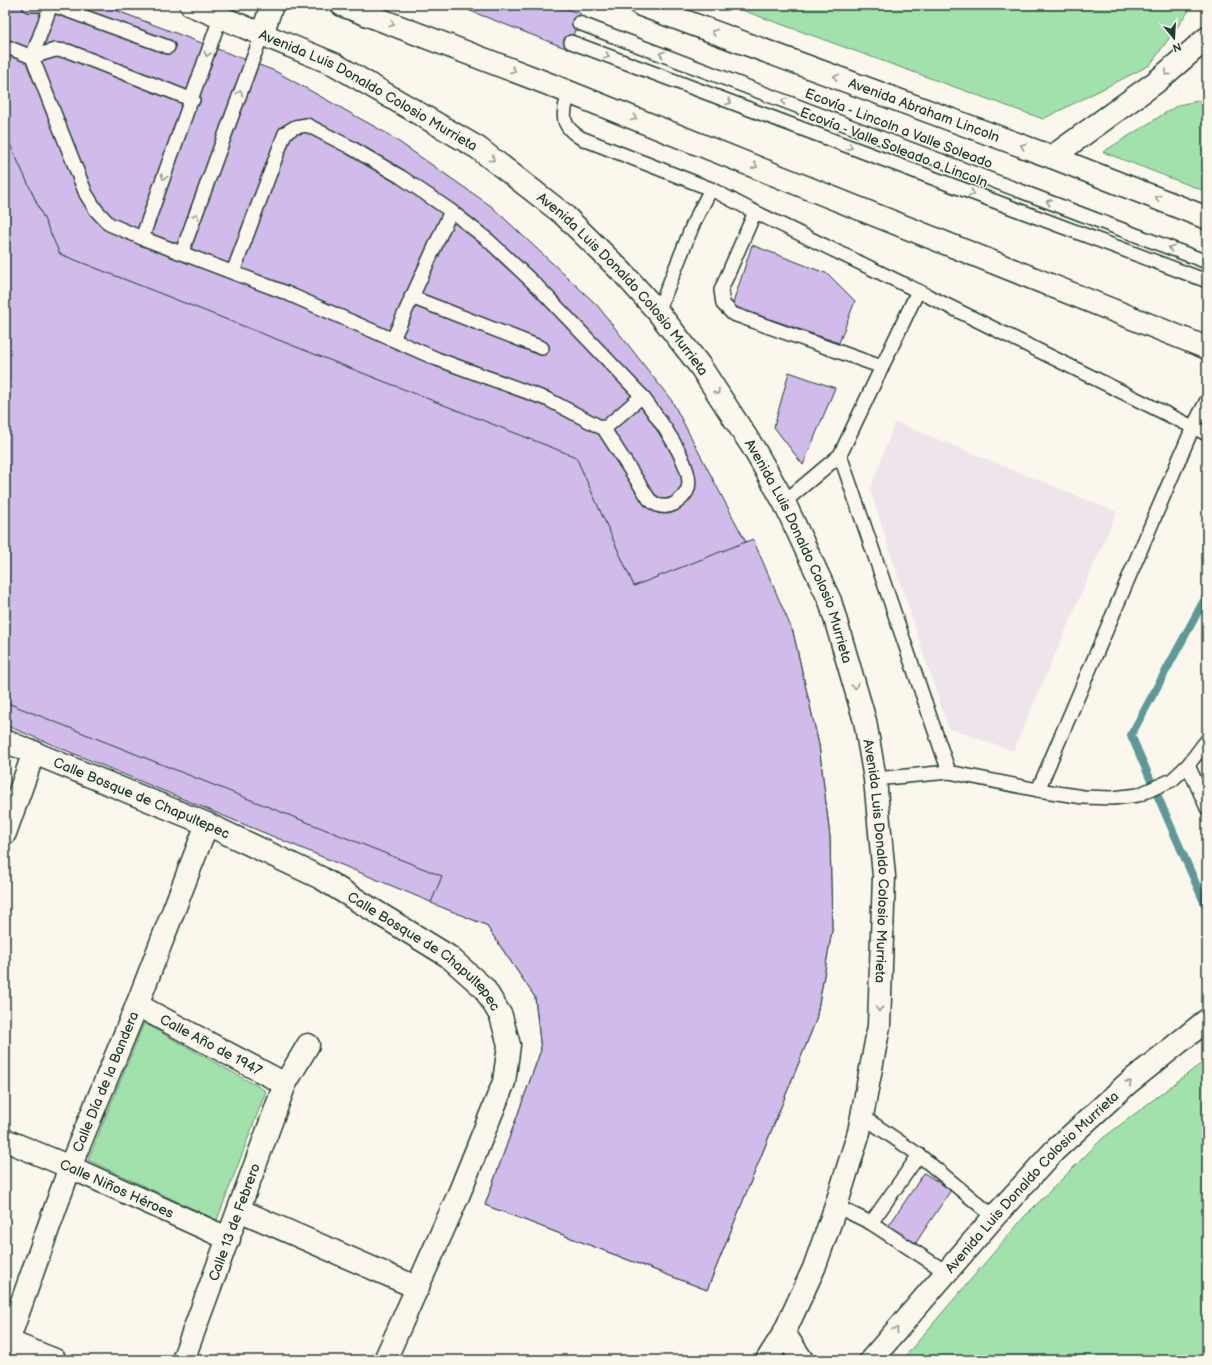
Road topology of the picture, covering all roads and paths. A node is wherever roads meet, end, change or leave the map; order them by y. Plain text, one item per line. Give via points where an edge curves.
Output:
1 (29, 5) edge
2 (47, 5) edge
3 (52, 5) edge
4 (191, 5) edge
5 (272, 5) edge
6 (342, 5) edge
7 (652, 7) edge
8 (220, 11) edge
9 (579, 23) dead end
10 (262, 34) junction
11 (1207, 38) edge
12 (571, 42) dead end
13 (5, 46) edge
14 (168, 47) dead end
15 (32, 57) junction
16 (569, 92) junction
17 (192, 100) junction
18 (1052, 157) junction
19 (711, 189) junction
20 (451, 211) junction
21 (755, 212) junction
22 (1207, 218) edge
23 (142, 238) junction
24 (182, 252) junction
25 (1207, 262) edge
26 (233, 272) junction
27 (1207, 282) edge
28 (918, 291) junction
29 (411, 297) junction
30 (658, 312) junction
31 (393, 339) junction
32 (542, 348) dead end
33 (1207, 348) edge
34 (882, 367) junction
35 (642, 396) junction
36 (1207, 400) edge
37 (1193, 427) junction
38 (604, 429) junction
39 (1207, 434) edge
40 (840, 455) junction
41 (784, 502) junction
42 (1207, 740) edge
43 (5, 741) edge
44 (34, 752) junction
45 (1188, 765) junction
46 (949, 772) junction
47 (875, 779) junction
48 (1038, 790) junction
49 (1207, 808) edge
50 (207, 824) junction
51 (5, 833) edge
52 (137, 1005) junction
53 (1206, 1020) edge
54 (308, 1045) dead end
55 (285, 1084) junction
56 (862, 1116) junction
57 (5, 1140) edge
58 (919, 1155) junction
59 (70, 1167) junction
60 (836, 1206) junction
61 (239, 1210) junction
62 (994, 1217) junction
63 (871, 1223) junction
64 (229, 1239) junction
65 (946, 1272) junction
66 (418, 1288) junction
67 (784, 1333) junction
68 (6, 1341) edge
69 (55, 1360) edge
70 (183, 1360) edge
71 (385, 1360) edge
72 (767, 1360) edge
73 (802, 1360) edge
74 (871, 1360) edge

1 - 2 lane
3 - 14 lane
3 - 15 lane
4 - 8 main road, Avenida Luis Donaldo Colosio Murrieta
5 - 10 main road
6 -> 16 main road
18 -> 7 main road, Avenida Abraham Lincoln
8 - 10 main road, Avenida Luis Donaldo Colosio Murrieta
8 -> 17 lane
25 -> 9 lane, Ecovía - Lincoln a Valle Soleado
24 -> 10 lane
10 -> 30 main road, Avenida Luis Donaldo Colosio Murrieta via 334,64 478,148 563,214 623,273
11 -> 18 main road via 1156,82
12 -> 27 lane, Ecovía - Valle Soleado a Lincoln
13 - 15 lane
15 - 17 lane via 55,50 68,51
15 - 23 lane via 86,194 108,224
16 - 19 lane via 563,115 570,132
16 -> 33 main road
17 -> 23 lane
22 -> 18 main road, Avenida Abraham Lincoln
19 - 21 lane
19 - 30 lane via 694,222
20 - 26 lane via 350,147 306,125 295,127 285,133
20 - 29 lane
20 - 35 lane via 488,240 539,288
21 - 28 lane
21 - 34 lane via 721,290 723,304 733,314
23 - 24 lane
24 - 26 lane
26 - 31 lane
28 - 34 lane
28 - 37 lane
29 - 31 lane
29 - 32 lane
30 -> 41 main road, Avenida Luis Donaldo Colosio Murrieta via 700,366 754,449
31 - 38 lane via 437,359 549,400
34 - 40 lane
35 - 38 lane
35 - 38 lane via 676,446 686,470 689,481 687,491 681,500 663,507 649,499
36 - 37 lane
37 - 39 lane
37 - 48 lane
40 - 41 lane
40 - 46 lane
41 -> 47 main road, Avenida Luis Donaldo Colosio Murrieta via 830,601 865,721
42 - 45 lane
43 - 44 main road, Calle Bosque de Chapultepec
44 - 50 main road, Calle Bosque de Chapultepec
44 - 51 main road
45 - 48 lane via 1172,780 1138,795 1113,798 1083,797
45 - 49 lane
46 - 47 lane
46 - 48 lane
47 -> 56 main road, Avenida Luis Donaldo Colosio Murrieta via 884,876 879,1026
50 - 52 main road, Calle Día de la Bandera
50 - 66 main road, Calle Bosque de Chapultepec via 321,878 448,956 484,988 501,1016 509,1045 504,1082
52 - 55 main road, Calle Año de 1947
52 - 59 main road, Calle Día de la Bandera
62 -> 53 main road, Avenida Luis Donaldo Colosio Murrieta via 1059,1146 1127,1084
54 - 55 main road, Calle 13 de Febrero
55 - 61 main road, Calle 13 de Febrero
56 - 58 lane
56 - 60 main road, Avenida Luis Donaldo Colosio Murrieta
57 - 59 main road, Calle Niños Héroes
58 - 62 lane
58 - 63 lane
59 - 64 main road, Calle Niños Héroes
59 - 68 main road, Calle Día de la Bandera
60 - 63 lane
60 - 67 main road, Avenida Luis Donaldo Colosio Murrieta via 814,1268
61 - 64 main road, Calle 13 de Febrero
61 - 66 main road
62 - 65 main road, Avenida Luis Donaldo Colosio Murrieta
63 - 65 lane
64 - 70 main road, Calle 13 de Febrero
74 -> 65 main road, Avenida Luis Donaldo Colosio Murrieta
66 - 71 main road, Calle Bosque de Chapultepec
67 - 72 main road, Avenida Luis Donaldo Colosio Murrieta
67 - 73 main road
68 - 69 main road

